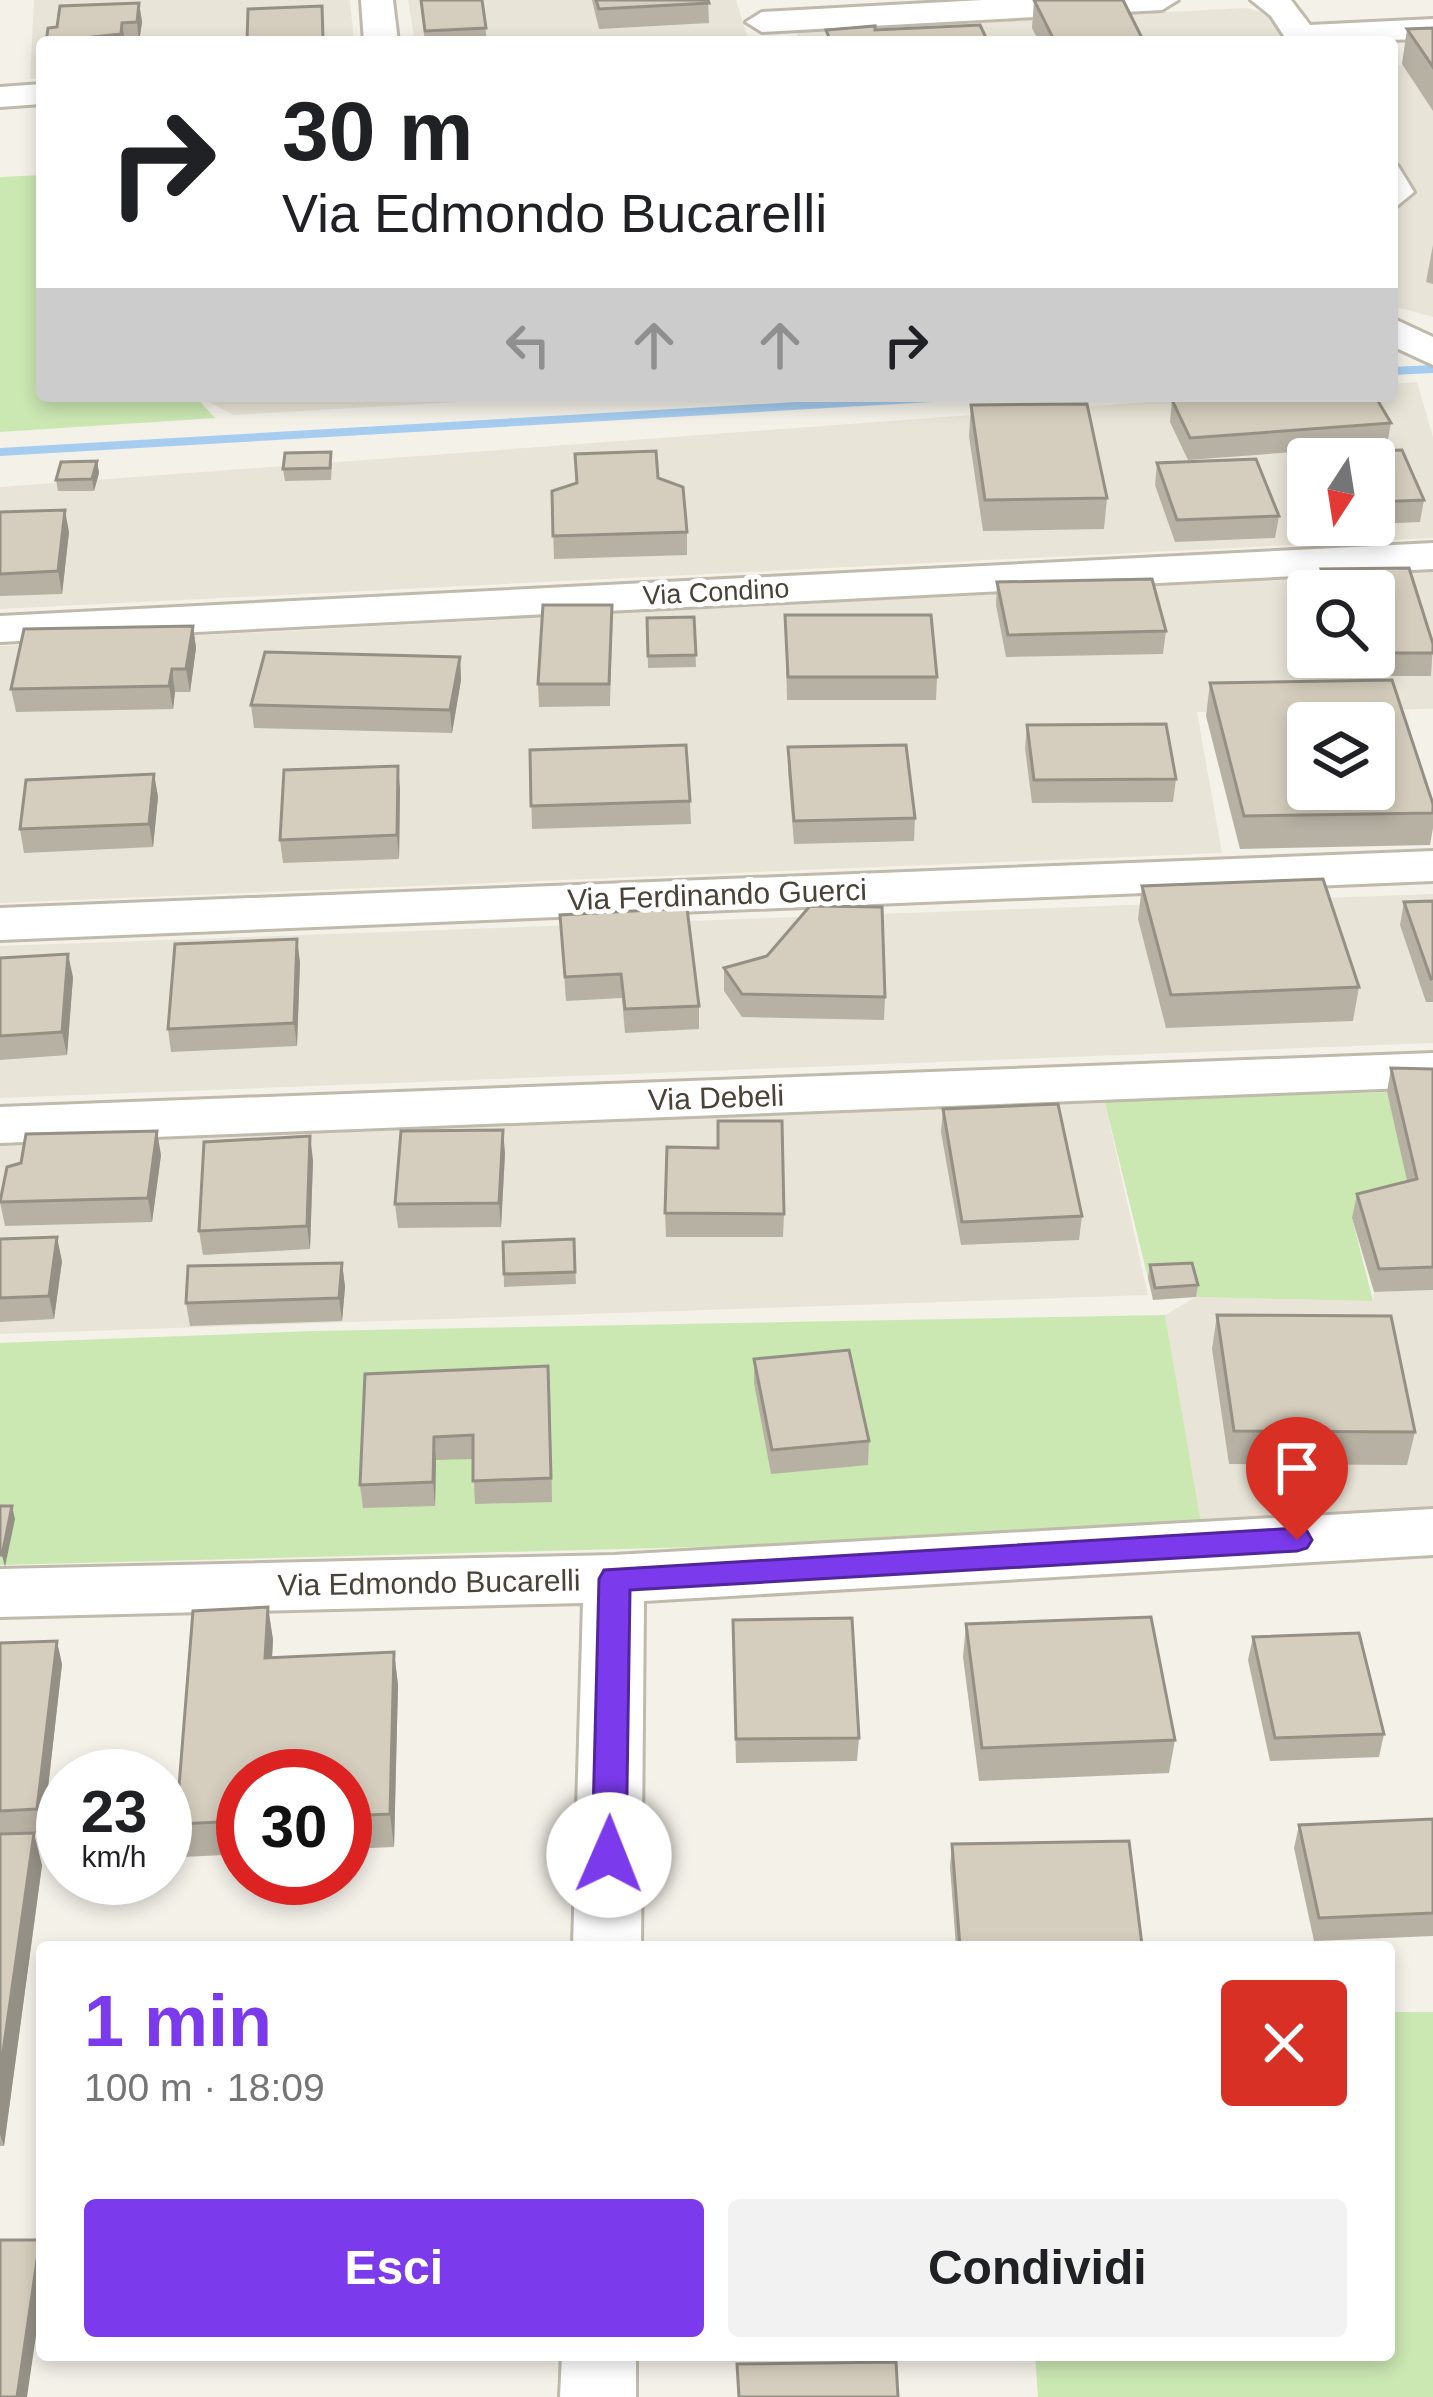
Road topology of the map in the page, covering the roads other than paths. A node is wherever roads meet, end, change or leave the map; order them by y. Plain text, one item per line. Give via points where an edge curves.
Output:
1 (377, 0) edge
2 (1162, 0) edge
3 (1268, 0) edge
4 (761, 21) edge
5 (1433, 29) edge
6 (380, 36) edge
7 (1302, 36) edge
8 (1332, 36) edge
9 (36, 94) edge
10 (0, 97) edge
11 (1433, 556) edge
12 (0, 629) edge
13 (1433, 866) edge
14 (0, 924) edge
15 (1433, 1070) edge
16 (0, 1125) edge
17 (1433, 1532) edge
18 (614, 1579) junction
19 (0, 1593) edge
20 (607, 1941) edge
21 (599, 2361) edge
22 (598, 2397) edge

1 - 6 street
2 - 4 street
3 - 7 street
5 - 8 street
9 - 10 street
11 - 12 street, Via Condino
13 - 14 street, Via Ferdinando Guerci
15 - 16 street, Via Debeli
17 - 18 street, Via Edmondo Bucarelli
18 - 19 street, Via Edmondo Bucarelli
18 - 20 street
21 - 22 street

